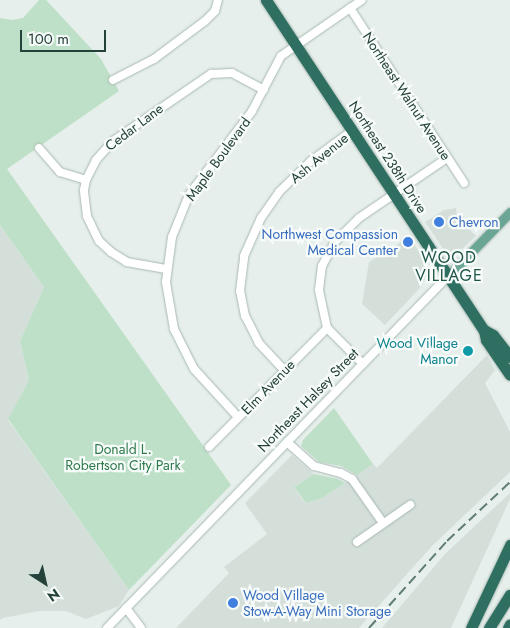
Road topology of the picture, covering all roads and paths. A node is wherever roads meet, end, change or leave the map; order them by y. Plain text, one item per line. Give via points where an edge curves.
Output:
1 (218, 0) edge
2 (266, 0) edge
3 (362, 0) edge
4 (350, 8) junction
5 (292, 48) junction
6 (113, 80) dead end
7 (264, 90) junction
8 (352, 130) junction
9 (40, 148) dead end
10 (447, 158) junction
11 (86, 180) junction
12 (464, 183) dead end
13 (394, 194) junction
14 (510, 212) edge
15 (166, 269) junction
16 (448, 276) junction
17 (327, 328) junction
18 (484, 330) junction
19 (510, 357) edge
20 (363, 364) junction
21 (284, 370) junction
22 (510, 375) edge
23 (238, 417) junction
24 (287, 442) junction
25 (209, 447) dead end
26 (410, 504) dead end
27 (383, 523) junction
28 (357, 542) dead end
29 (510, 544) edge
30 (510, 595) edge
31 (126, 608) junction
32 (510, 624) edge
33 (106, 628) edge
34 (141, 628) edge
35 (471, 628) edge
36 (489, 628) edge
37 (508, 628) edge

1 - 6 street via 215,11 205,21 154,59
2 - 5 highway, Northeast 238th Drive
3 - 4 street, Maple Boulevard
4 - 5 street, Maple Boulevard
4 - 10 street, Northeast Walnut Avenue
5 - 7 street, Maple Boulevard
5 - 8 highway, Northeast 238th Drive
7 - 11 street, Cedar Lane via 232,73 218,72 204,77 103,150
7 - 15 street, Maple Boulevard via 189,196 172,237
8 - 13 highway, Northeast 238th Drive
8 - 21 street, Ash Avenue via 310,160 279,192 261,218 244,256 240,291 245,316 259,343
9 - 11 street via 60,172
10 - 12 street, Northeast Walnut Avenue
10 - 13 street
11 - 15 street, Cedar Lane via 87,216 100,241 127,262
13 - 16 highway, Northeast 238th Drive
13 - 17 street via 354,222 325,258 319,290
14 - 16 main road, Northeast Halsey Street
15 - 23 street, Maple Boulevard via 169,308 180,344 199,374
16 - 18 highway, Northeast 238th Drive
16 - 20 street, Northeast Halsey Street
17 - 20 street
17 - 21 street, Elm Avenue
18 - 19 highway, Northeast 238th Drive via 493,335
18 - 22 highway, Northeast 238th Drive via 486,340
20 - 24 street, Northeast Halsey Street
21 - 23 street, Elm Avenue
23 - 25 street, Elm Avenue
24 - 27 street via 314,466 341,473 352,480
24 - 31 street, Northeast Halsey Street
26 - 27 street
27 - 28 street
29 - 35 highway
30 - 36 highway
31 - 33 street, Northeast Halsey Street
31 - 34 street
32 - 37 highway

